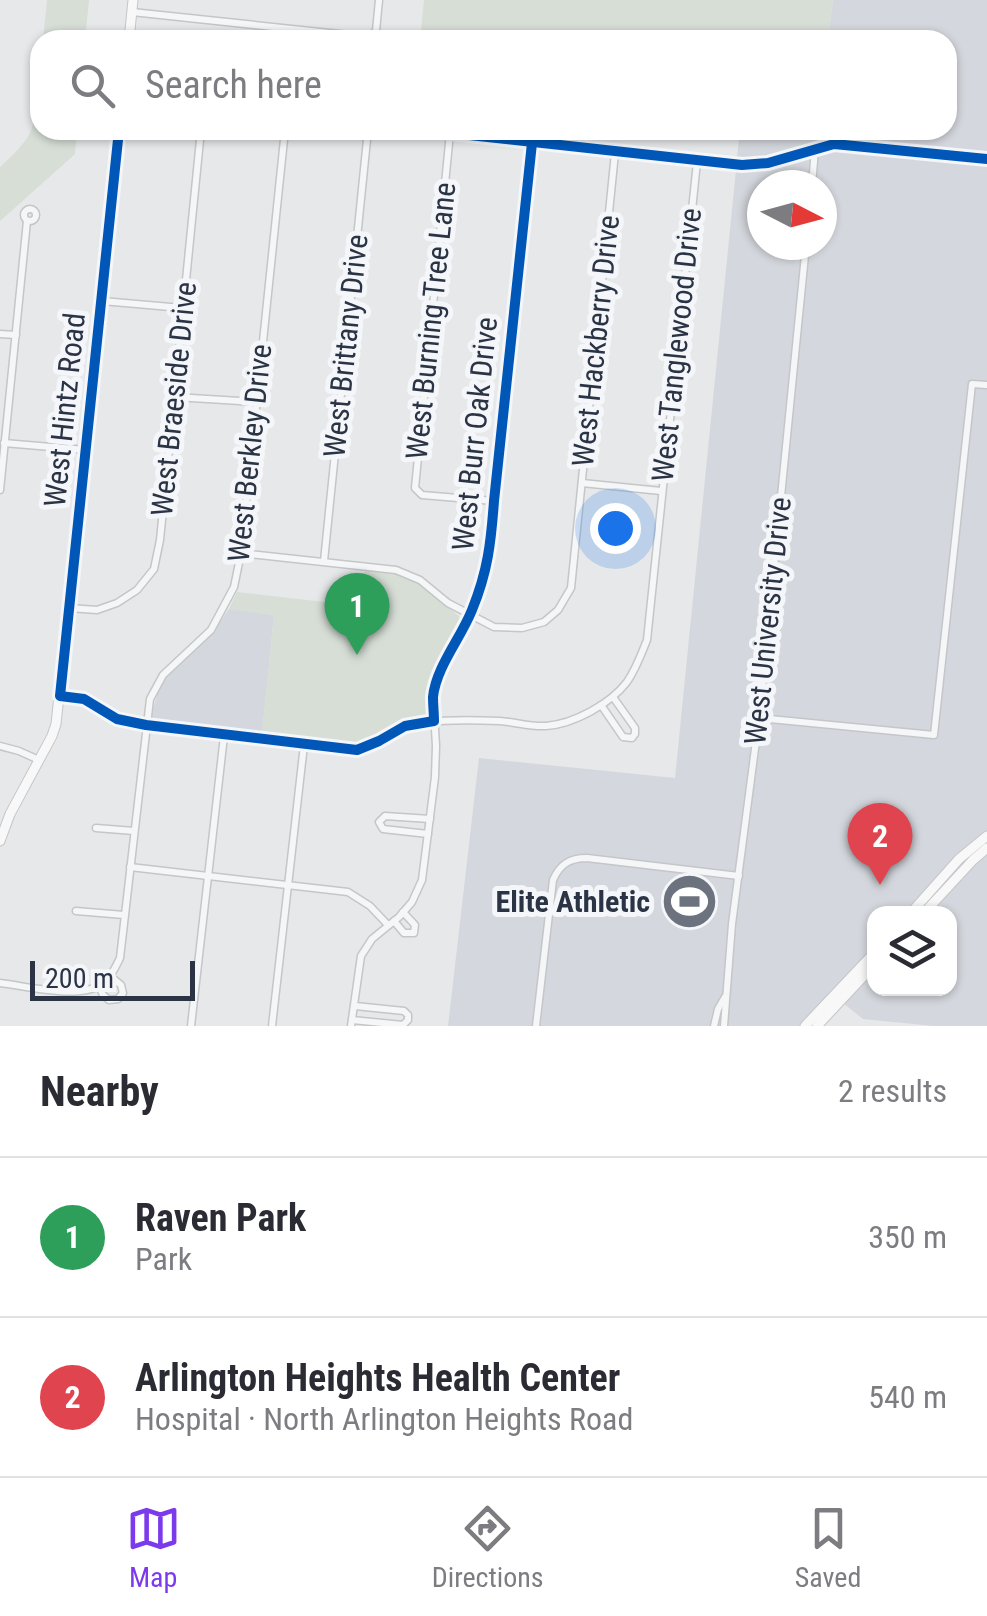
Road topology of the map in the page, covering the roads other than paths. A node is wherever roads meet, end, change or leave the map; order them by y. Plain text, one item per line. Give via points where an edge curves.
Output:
1 (133, 0) edge
2 (380, 0) edge
3 (132, 12) junction
4 (130, 30) edge
5 (295, 30) edge
6 (376, 30) edge
7 (118, 140) edge
8 (200, 140) edge
9 (283, 140) edge
10 (367, 140) edge
11 (449, 140) edge
12 (514, 140) edge
13 (532, 142) junction
14 (816, 148) junction
15 (615, 153) junction
16 (987, 159) edge
17 (698, 162) junction
18 (814, 170) edge
19 (27, 221) dead end
20 (805, 260) edge
21 (102, 301) junction
22 (182, 308) junction
23 (0, 334) edge
24 (16, 336) junction
25 (987, 386) edge
26 (175, 397) junction
27 (256, 402) junction
28 (4, 416) edge
29 (4, 443) junction
30 (86, 450) junction
31 (582, 483) junction
32 (0, 490) edge
33 (661, 491) junction
34 (494, 501) junction
35 (241, 553) junction
36 (324, 561) junction
37 (69, 608) junction
38 (470, 616) junction
39 (60, 696) junction
40 (612, 696) junction
41 (600, 705) junction
42 (759, 718) junction
43 (434, 722) junction
44 (146, 725) junction
45 (224, 736) junction
46 (304, 745) junction
47 (0, 746) edge
48 (39, 760) junction
49 (430, 819) junction
50 (96, 828) dead end
51 (134, 831) junction
52 (428, 834) junction
53 (987, 836) edge
54 (0, 841) edge
55 (987, 848) edge
56 (130, 866) junction
57 (208, 874) junction
58 (739, 876) junction
59 (289, 884) junction
60 (917, 906) edge
61 (930, 906) edge
62 (76, 911) dead end
63 (404, 912) junction
64 (124, 915) junction
65 (391, 923) junction
66 (867, 960) edge
67 (867, 972) edge
68 (110, 976) junction
69 (0, 983) edge
70 (99, 986) junction
71 (726, 996) junction
72 (354, 1006) junction
73 (352, 1023) edge
74 (191, 1026) edge
75 (272, 1026) edge
76 (536, 1026) edge
77 (714, 1026) edge
78 (724, 1026) edge
79 (805, 1026) edge
80 (817, 1026) edge

1 - 3 street
2 - 6 street
3 - 4 street
3 - 5 street
7 - 21 street, West Hintz Road
8 - 22 street, West Braeside Drive
9 - 27 street, West Berkley Drive
10 - 36 street, West Brittany Drive
11 - 34 street, West Burning Tree Lane via 415,488
12 - 13 street
13 - 15 street
13 - 34 street, West Burr Oak Drive
14 - 16 street via 834,144
14 - 17 street via 768,163
14 - 18 street
15 - 17 street
15 - 31 street, West Hackberry Drive
17 - 33 street, West Tanglewood Drive
19 - 24 street
20 - 42 street, West University Drive
21 - 22 street
21 - 30 street, West Hintz Road
22 - 26 street, West Braeside Drive
23 - 24 street
24 - 28 street
25 - 42 street via 972,384 934,736
26 - 27 street
26 - 37 street, West Braeside Drive via 154,570 117,603
27 - 35 street, West Berkley Drive
28 - 29 street
29 - 30 street
29 - 32 street
30 - 37 street, West Hintz Road
31 - 33 street
31 - 38 street, West Hackberry Drive via 570,588 558,610 522,628 494,627
33 - 40 street, West Tanglewood Drive via 647,640 626,684
34 - 38 street, West Burr Oak Drive via 491,552
35 - 36 street
35 - 44 street, West Berkley Drive via 234,588 210,630 163,674
36 - 38 street via 396,570
37 - 39 street, West Hintz Road
38 - 43 street, West Burr Oak Drive via 433,694
39 - 44 street, West Tanglewood Drive
39 - 48 street, West Hintz Road
40 - 41 street, West Tanglewood Drive
40 - 41 street via 634,728 632,738 624,737
41 - 43 street, West Tanglewood Drive via 546,726
42 - 58 street, West University Drive
43 - 46 street, West Tanglewood Drive via 405,726 357,750
43 - 49 street, West Burr Oak Drive
44 - 45 street, West Tanglewood Drive
44 - 51 street, West Berkley Drive
45 - 46 street, West Tanglewood Drive
45 - 57 street
46 - 59 street
47 - 48 street
48 - 54 street, West Hintz Road
49 - 52 street, West Burr Oak Drive
49 - 52 street via 385,816 379,822 383,829
50 - 51 street
51 - 56 street, West Berkley Drive
52 - 63 street, West Burr Oak Drive via 422,880
53 - 60 street
55 - 61 street
56 - 57 street
56 - 64 street, West Berkley Drive
57 - 59 street
57 - 74 street
58 - 71 street, West University Drive
58 - 76 street via 587,858 563,864 553,880
59 - 65 street via 348,892
59 - 75 street
62 - 64 street
63 - 65 street, West Burr Oak Drive
63 - 65 street via 414,933
64 - 68 street, West Berkley Drive via 120,958
65 - 72 street via 361,956
66 - 79 street
67 - 80 street
68 - 70 street
68 - 70 street via 121,985 118,999 109,1000
69 - 70 street via 80,992
71 - 77 street
71 - 78 street
72 - 73 street
72 - 73 street via 408,1018 403,1026

